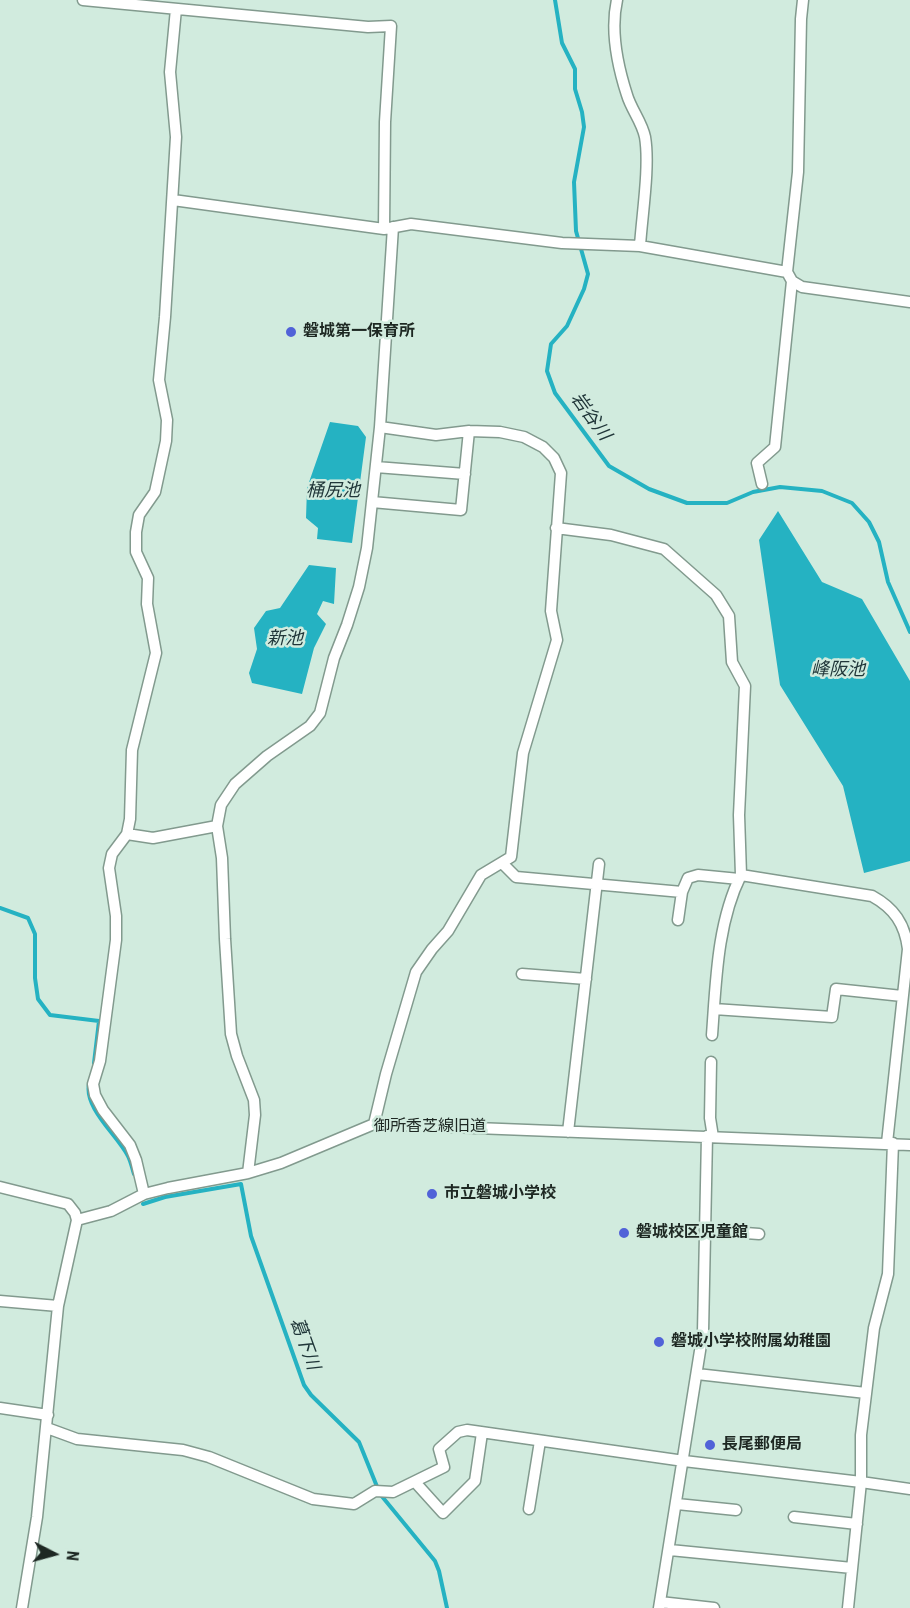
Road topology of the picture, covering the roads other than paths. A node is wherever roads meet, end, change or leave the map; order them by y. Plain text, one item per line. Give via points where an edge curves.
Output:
1 (83, 0) edge
2 (617, 0) edge
3 (803, 0) edge
4 (176, 9) junction
5 (173, 200) junction
6 (388, 228) junction
7 (640, 246) junction
8 (790, 277) junction
9 (910, 302) edge
10 (380, 427) junction
11 (469, 431) junction
12 (376, 467) junction
13 (465, 474) junction
14 (762, 484) dead end
15 (372, 502) junction
16 (556, 528) junction
17 (217, 826) junction
18 (127, 834) junction
19 (502, 863) junction
20 (598, 864) dead end
21 (740, 877) junction
22 (596, 884) junction
23 (682, 892) junction
24 (678, 920) dead end
25 (909, 950) edge
26 (522, 974) dead end
27 (586, 979) junction
28 (902, 996) junction
29 (714, 1009) junction
30 (712, 1035) dead end
31 (711, 1062) dead end
32 (374, 1124) junction
33 (568, 1132) junction
34 (710, 1137) junction
35 (890, 1143) junction
36 (910, 1144) edge
37 (248, 1173) junction
38 (0, 1187) edge
39 (144, 1194) junction
40 (77, 1220) junction
41 (705, 1230) junction
42 (759, 1234) dead end
43 (0, 1301) edge
44 (58, 1306) junction
45 (697, 1374) junction
46 (866, 1393) junction
47 (0, 1408) edge
48 (48, 1415) junction
49 (47, 1428) junction
50 (482, 1433) junction
51 (540, 1441) junction
52 (684, 1461) junction
53 (415, 1482) junction
54 (861, 1482) junction
55 (910, 1489) edge
56 (677, 1504) junction
57 (529, 1509) dead end
58 (736, 1510) dead end
59 (794, 1517) dead end
60 (857, 1524) junction
61 (670, 1550) junction
62 (852, 1568) junction
63 (660, 1605) edge
64 (22, 1608) edge
65 (714, 1608) edge
66 (848, 1608) edge

1 - 4 street
2 - 7 street via 614,42 647,152
3 - 8 street via 798,172
4 - 5 street via 170,72 176,137
4 - 6 street via 391,27 385,122
5 - 6 street
5 - 18 street via 159,380 167,420 166,441 155,492 139,515 136,532 136,552 148,578 147,604 156,653 132,750
6 - 7 street via 411,224 562,243
6 - 10 street
7 - 8 street
8 - 9 street via 802,287
8 - 14 street via 775,447 757,463
10 - 11 street via 436,435
10 - 12 street
11 - 13 street
11 - 16 street via 524,437 554,458 561,473
12 - 13 street
12 - 15 street
13 - 15 street via 461,510
15 - 17 street via 359,587 320,713 310,726 235,784 221,804
16 - 19 street via 551,611 557,640 523,753 511,857
16 - 21 street via 611,535 664,549 716,595 729,616 732,662 745,687
17 - 18 street via 153,838
17 - 37 street via 231,1034 254,1100
18 - 39 street via 112,854 109,868 116,940 100,1061 93,1084 104,1110 130,1145
19 - 22 street via 516,877
19 - 32 street via 481,875 448,931 417,972
20 - 22 street
21 - 23 street via 698,874 688,879
21 - 25 street via 872,896 899,918
21 - 29 street via 731,896
22 - 23 street
22 - 27 street
23 - 24 street
25 - 28 street
26 - 27 street
27 - 33 street
28 - 29 street via 836,989 832,1017
28 - 35 street
29 - 30 street
31 - 34 street
32 - 33 street, 御所香芝線旧道
32 - 37 street, 御所香芝線旧道
33 - 34 street, 御所香芝線旧道
34 - 35 street, 御所香芝線旧道
34 - 41 street
35 - 36 street, 御所香芝線旧道
35 - 46 street via 888,1274 874,1328
37 - 39 street, 御所香芝線旧道
38 - 40 street via 68,1204
39 - 40 street, 御所香芝線旧道 via 111,1211
40 - 44 street
41 - 42 street
41 - 45 street via 705,1318
43 - 44 street
44 - 48 street
45 - 46 street
45 - 52 street
46 - 54 street
47 - 48 street
48 - 49 street
49 - 53 street via 77,1439 183,1449 313,1499 354,1504 375,1491 393,1492
49 - 64 street
50 - 51 street
50 - 53 street via 458,1432 439,1449 444,1467
50 - 53 street via 475,1481 443,1513
51 - 52 street
51 - 57 street
52 - 54 street
52 - 56 street
54 - 55 street
54 - 60 street
56 - 58 street
56 - 61 street
59 - 60 street
60 - 62 street
61 - 62 street
61 - 63 street
62 - 66 street
63 - 65 street

